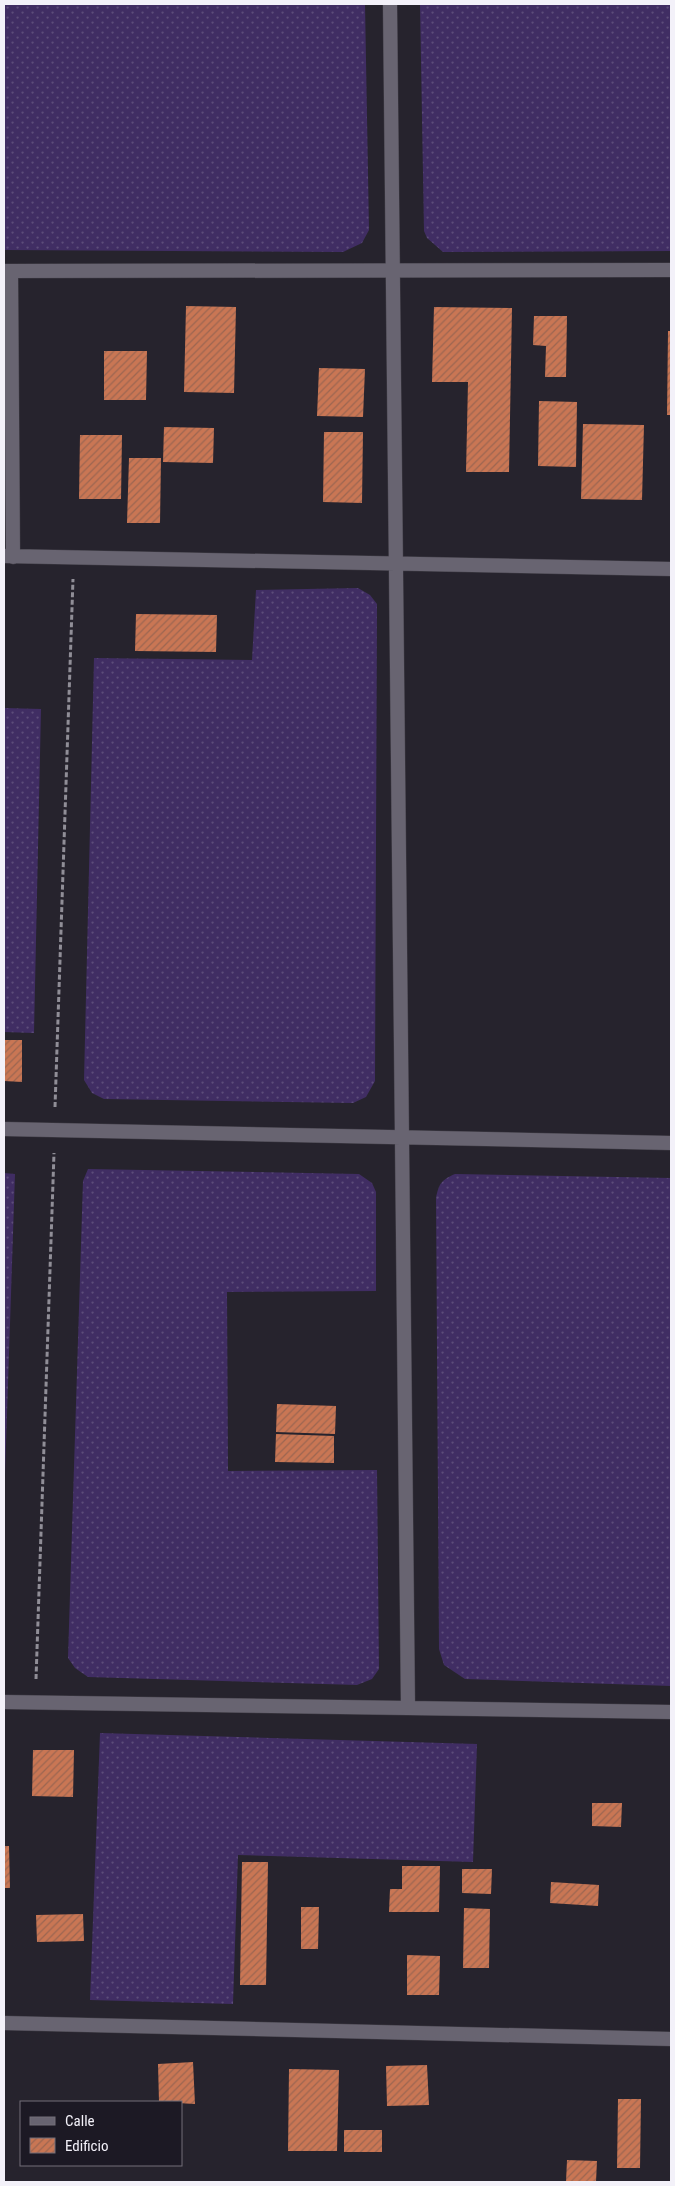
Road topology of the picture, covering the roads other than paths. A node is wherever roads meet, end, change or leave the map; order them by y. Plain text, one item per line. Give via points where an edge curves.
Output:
1 (390, 4) edge
2 (8, 270) edge
3 (393, 270) junction
4 (671, 270) edge
5 (8, 556) edge
6 (396, 564) junction
7 (671, 570) edge
8 (4, 1129) edge
9 (403, 1138) junction
10 (671, 1143) edge
11 (4, 1702) edge
12 (408, 1708) junction
13 (671, 1712) edge
14 (4, 2023) edge
15 (671, 2039) edge

1 - 3 street
2 - 3 street
2 - 5 street
3 - 4 street
3 - 6 street
5 - 6 street
6 - 7 street
6 - 9 street
8 - 9 street
9 - 10 street
9 - 12 street
11 - 12 street
12 - 13 street
14 - 15 street

